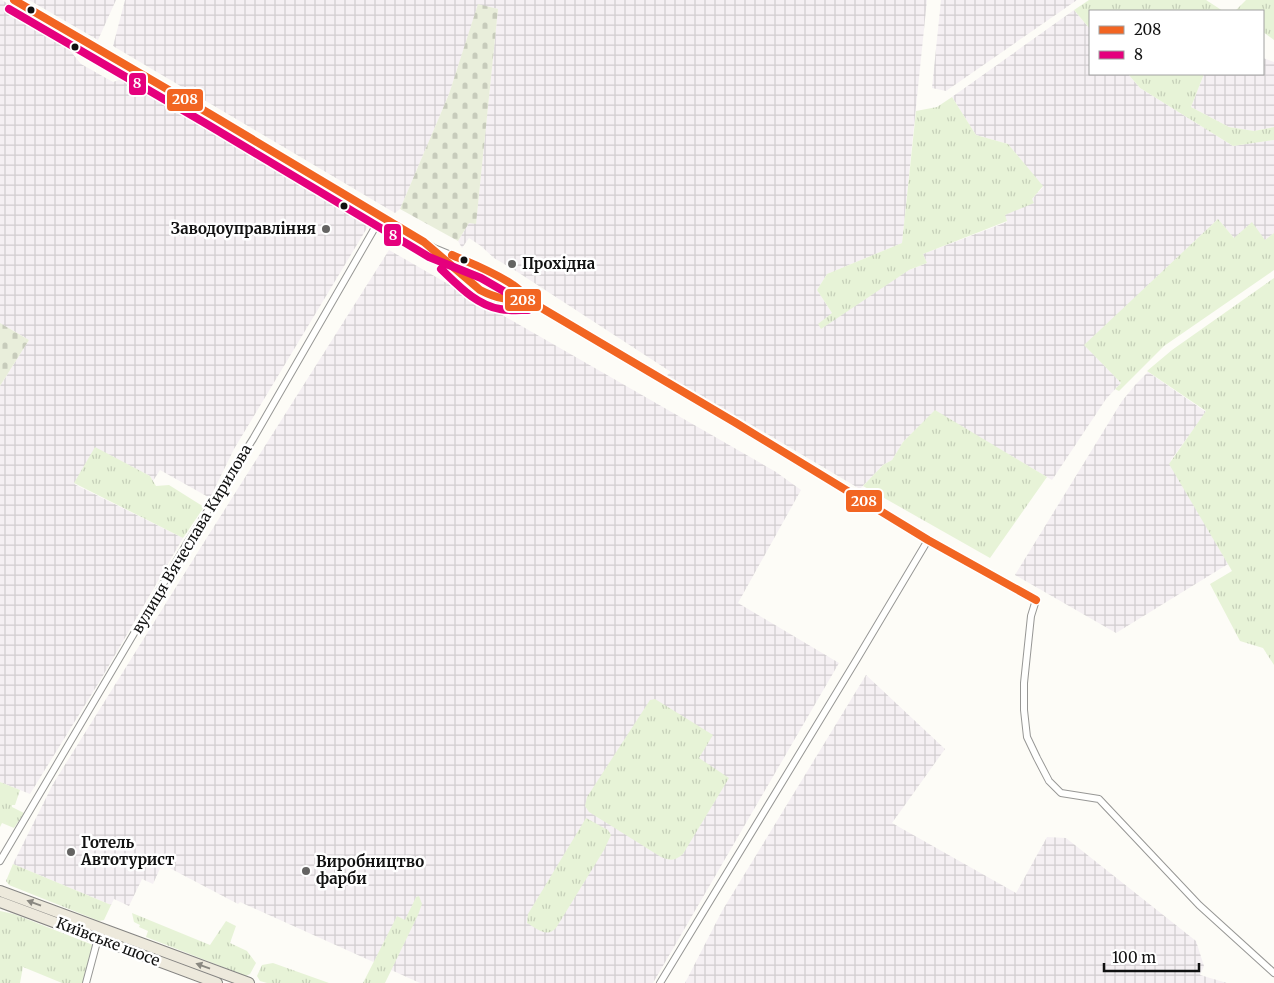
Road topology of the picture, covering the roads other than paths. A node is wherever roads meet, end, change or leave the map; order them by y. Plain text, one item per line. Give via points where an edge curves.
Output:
1 (14, 0) edge
2 (380, 215) junction
3 (434, 248) junction
4 (485, 269) junction
5 (497, 276) junction
6 (478, 288) junction
7 (487, 293) junction
8 (528, 300) junction
9 (928, 540) junction
10 (0, 861) edge
11 (0, 891) edge
12 (0, 902) edge
13 (98, 938) junction
14 (1274, 974) edge
15 (86, 983) edge
16 (217, 983) edge
17 (249, 983) edge
18 (660, 983) edge

1 - 2 street
2 - 3 street
2 - 10 street, вулиця Вʼячеслава Кирилова via 253,439 186,545
3 - 4 street
3 - 6 street
4 - 5 street
4 - 6 street via 477,272
5 - 7 street via 500,284 497,291
5 - 8 street via 513,285
6 - 7 street
7 - 8 street via 502,300
8 - 9 street
9 - 14 street via 1036,600 1031,616 1024,710 1028,737 1049,781 1062,793 1099,799 1199,904
9 - 18 street
17 -> 11 main road
12 - 13 main road, Київське шосе
13 - 15 street
13 - 16 main road, Київське шосе

